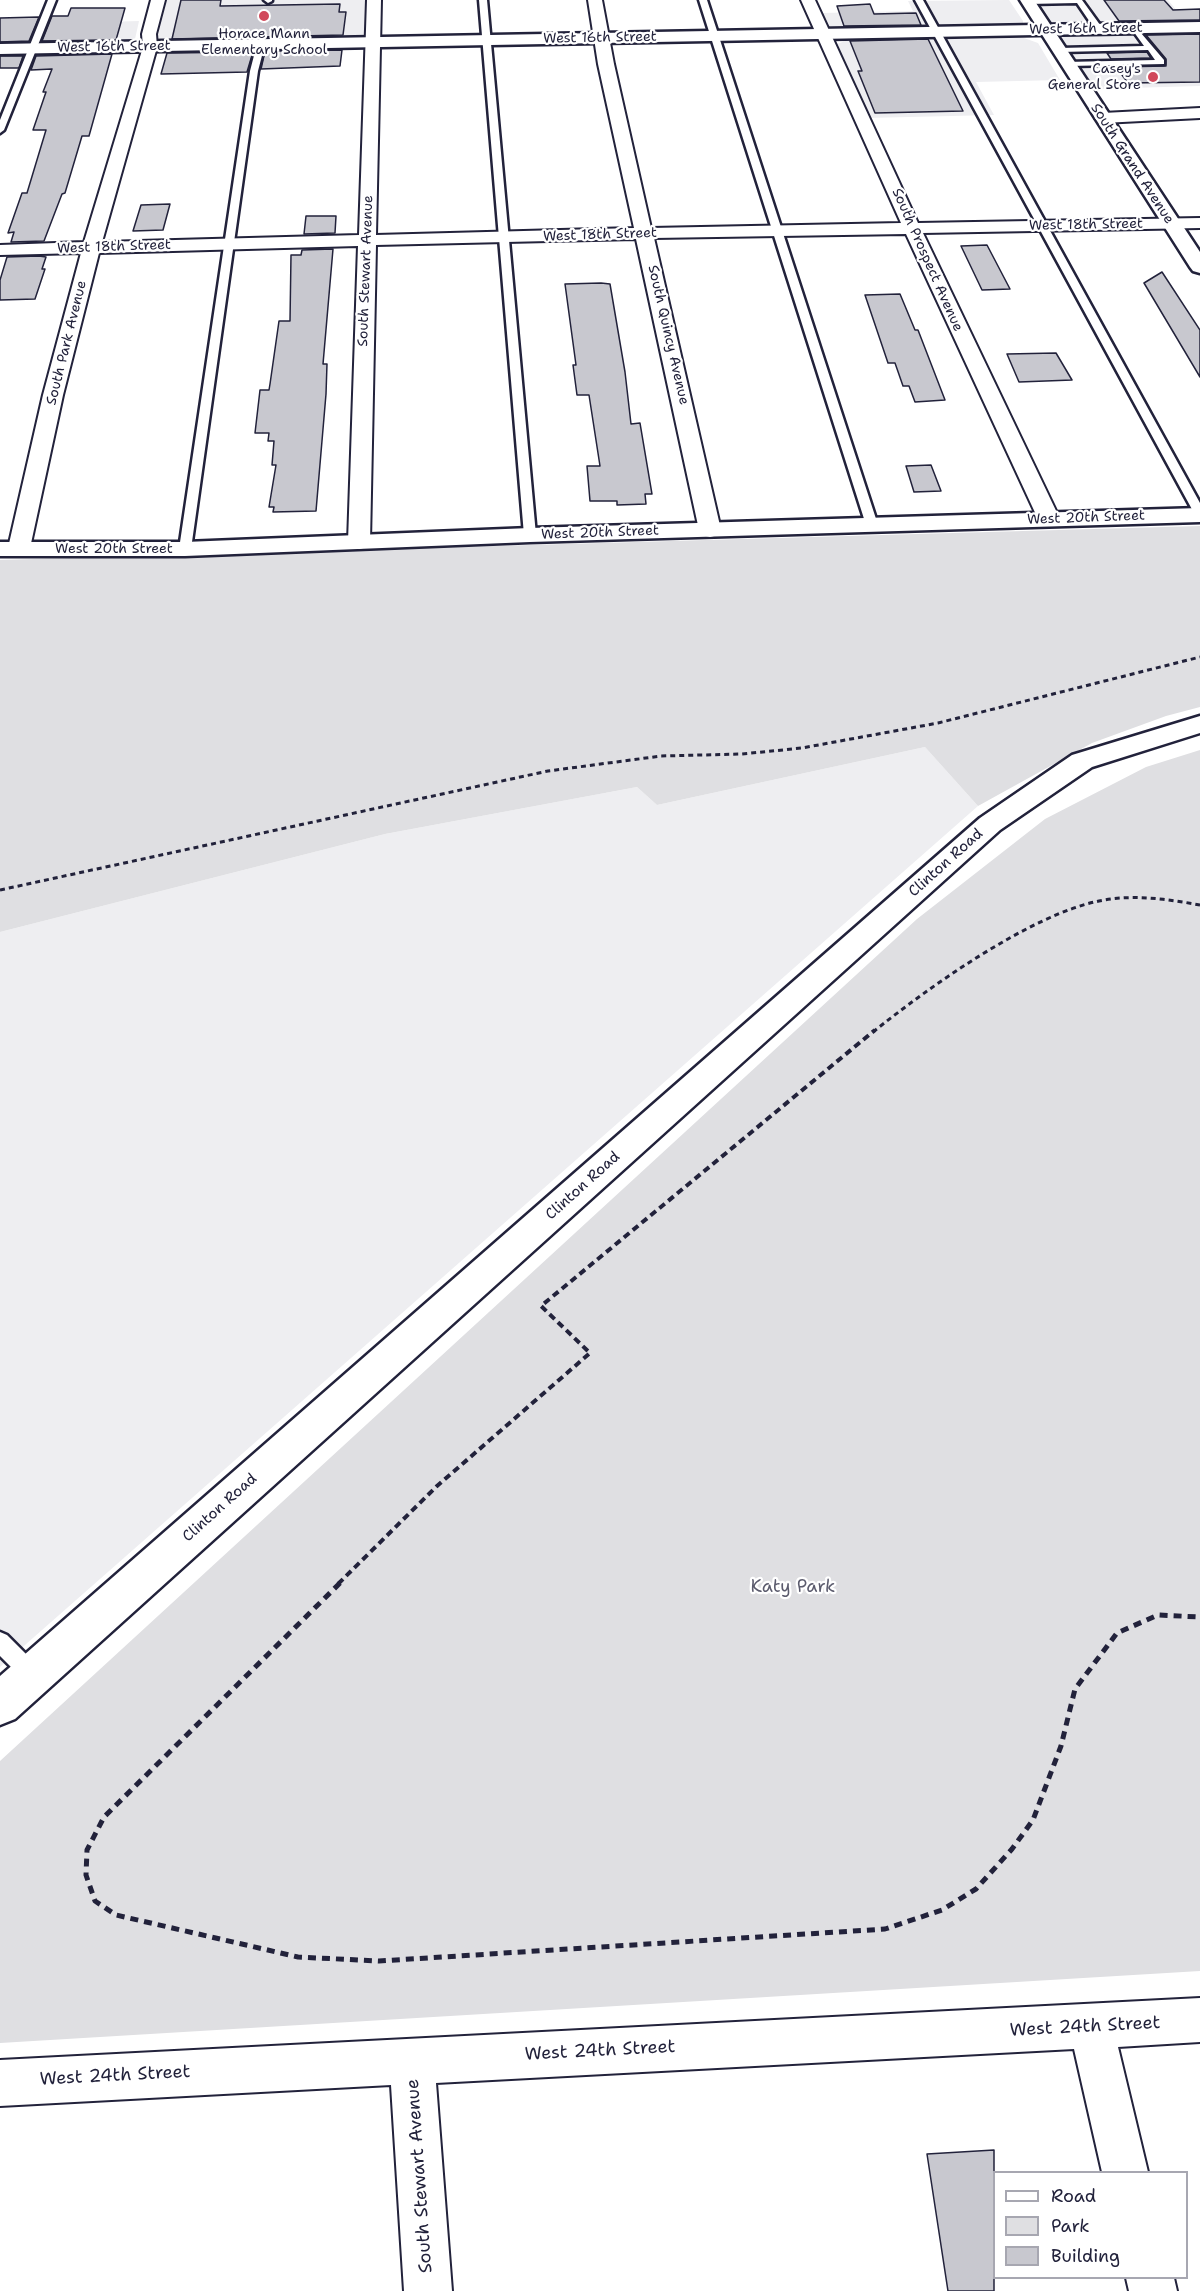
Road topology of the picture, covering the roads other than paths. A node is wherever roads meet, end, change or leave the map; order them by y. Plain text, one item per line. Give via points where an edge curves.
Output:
1 (52, 0) edge
2 (158, 0) edge
3 (374, 0) edge
4 (483, 0) edge
5 (595, 0) edge
6 (703, 0) edge
7 (808, 0) edge
8 (919, 0) edge
9 (1027, 1) edge
10 (1200, 27) edge
11 (1135, 28) junction
12 (1100, 29) junction
13 (1047, 30) junction
14 (936, 32) junction
15 (822, 33) junction
16 (715, 36) junction
17 (601, 38) junction
18 (486, 40) junction
19 (373, 42) junction
20 (261, 44) junction
21 (150, 46) junction
22 (1150, 48) junction
23 (0, 49) edge
24 (34, 49) junction
25 (1064, 58) junction
26 (1200, 113) edge
27 (1102, 118) junction
28 (0, 130) edge
29 (1170, 223) junction
30 (1200, 223) edge
31 (1043, 226) junction
32 (914, 229) junction
33 (777, 231) junction
34 (645, 233) junction
35 (503, 238) junction
36 (367, 240) junction
37 (228, 243) junction
38 (91, 248) junction
39 (0, 250) edge
40 (1200, 267) edge
41 (1200, 514) edge
42 (1048, 519) junction
43 (872, 525) junction
44 (710, 530) junction
45 (530, 535) junction
46 (359, 542) junction
47 (10, 548) edge
48 (185, 549) junction
49 (1200, 724) edge
50 (0, 1642) edge
51 (33, 1674) junction
52 (0, 1704) edge
53 (1200, 2020) edge
54 (1091, 2028) junction
55 (412, 2060) junction
56 (0, 2083) edge
57 (1125, 2171) edge
58 (428, 2291) edge

1 - 24 lane
2 - 21 street, South Park Avenue via 149,34
3 - 19 street, South Stewart Avenue
4 - 18 lane
5 - 17 street, South Quincy Avenue
6 - 16 lane
7 - 15 street, South Prospect Avenue
8 - 14 lane
9 - 12 lane via 1079,1
9 - 13 street, South Grand Avenue
10 - 11 street, West 16th Street
11 - 12 street, West 16th Street
11 - 22 lane
12 - 13 street, West 16th Street
13 - 14 street, West 16th Street
13 - 25 street, South Grand Avenue
14 - 15 street, West 16th Street
14 - 31 lane
15 - 16 street, West 16th Street
15 - 32 street, South Prospect Avenue
16 - 17 street, West 16th Street
16 - 33 lane
17 - 18 street, West 16th Street
17 - 34 street, South Quincy Avenue
18 - 19 street, West 16th Street
18 - 35 lane
19 - 20 street, West 16th Street
19 - 36 street, South Stewart Avenue
20 - 21 street, West 16th Street
20 - 37 lane
21 - 24 street, West 16th Street
21 - 38 street, South Park Avenue
22 - 25 lane
22 - 25 lane via 1161,62
23 - 24 street, West 16th Street
24 - 28 lane
25 - 27 street, South Grand Avenue
26 - 27 street
27 - 29 street, South Grand Avenue
29 - 30 street, West 18th Street
29 - 31 street, West 18th Street
29 - 40 street, South Grand Avenue
31 - 32 street, West 18th Street
31 - 41 lane
32 - 33 street, West 18th Street
32 - 42 street, South Prospect Avenue
33 - 34 street, West 18th Street
33 - 43 lane
34 - 35 street, West 18th Street
34 - 44 street, South Quincy Avenue
35 - 36 street, West 18th Street
35 - 45 lane
36 - 37 street, West 18th Street
36 - 46 street, South Stewart Avenue
37 - 38 street, West 18th Street
37 - 48 lane
38 - 39 street, West 18th Street
38 - 47 street, South Park Avenue
41 - 42 street, West 20th Street
42 - 43 street, West 20th Street
43 - 44 street, West 20th Street
44 - 45 street, West 20th Street
45 - 46 street, West 20th Street
46 - 48 street, West 20th Street
47 - 48 street, West 20th Street
49 - 51 street, Clinton Road via 1082,761 990,824
50 - 51 lane
51 - 52 street, Clinton Road
53 - 54 street, West 24th Street
54 - 55 street, West 24th Street
54 - 57 street
55 - 56 street, West 24th Street
55 - 58 street, South Stewart Avenue

